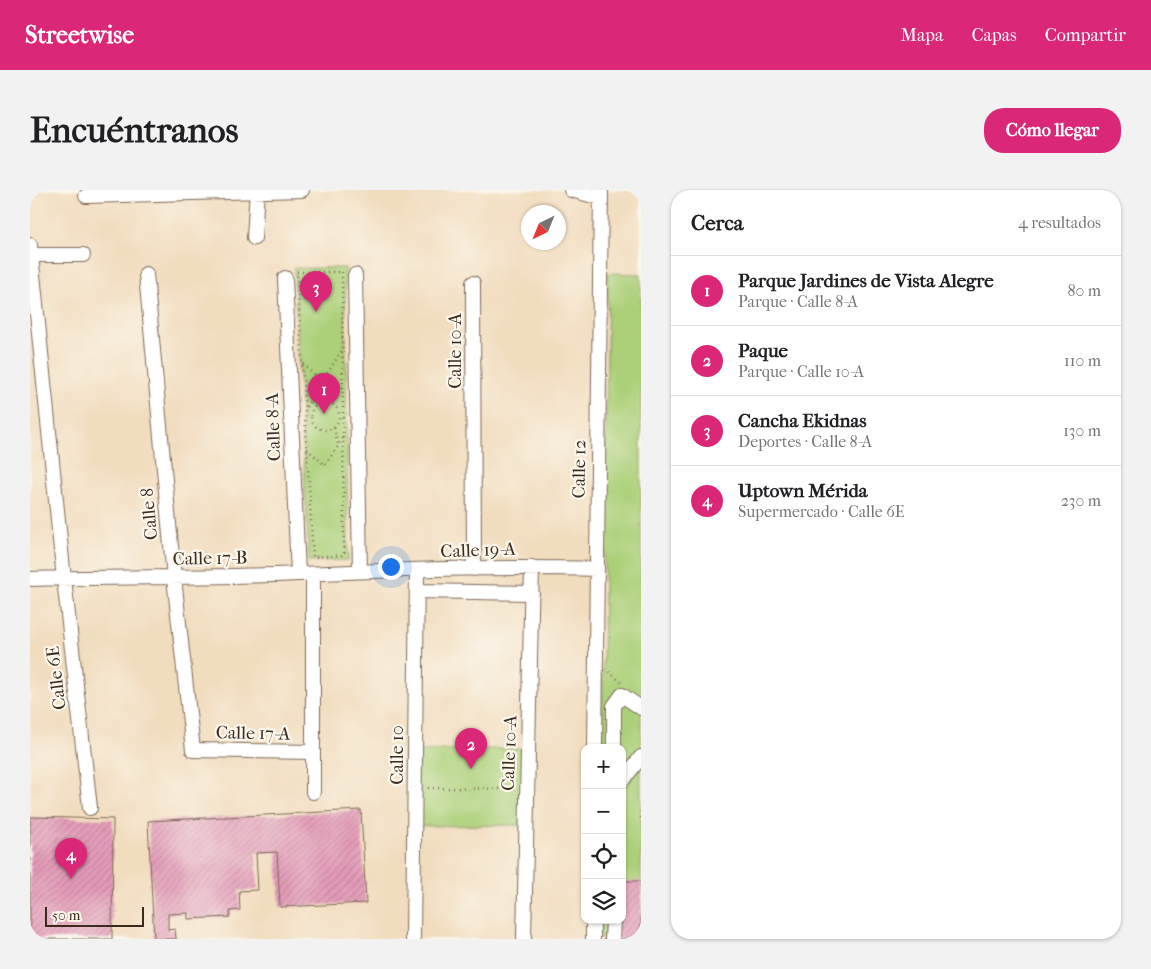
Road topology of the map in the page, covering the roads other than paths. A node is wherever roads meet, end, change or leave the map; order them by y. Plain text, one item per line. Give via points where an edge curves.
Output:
1 (257, 190) edge
2 (302, 190) edge
3 (571, 190) edge
4 (601, 194) edge
5 (86, 196) dead end
6 (254, 238) dead end
7 (30, 252) edge
8 (83, 255) dead end
9 (146, 274) dead end
10 (355, 276) dead end
11 (285, 278) dead end
12 (473, 283) dead end
13 (532, 567) junction
14 (474, 569) junction
15 (597, 569) junction
16 (360, 571) junction
17 (416, 571) junction
18 (298, 574) junction
19 (313, 574) junction
20 (174, 578) junction
21 (30, 579) edge
22 (64, 579) junction
23 (417, 591) junction
24 (532, 593) junction
25 (641, 708) edge
26 (614, 736) edge
27 (595, 737) edge
28 (193, 750) joint
29 (312, 752) junction
30 (641, 757) edge
31 (626, 775) edge
32 (313, 792) dead end
33 (90, 808) dead end
34 (593, 924) edge
35 (612, 924) edge
36 (413, 939) edge
37 (524, 939) edge
38 (593, 939) edge
39 (612, 939) edge

1 - 2 street
1 - 5 street
1 - 6 street
3 - 4 street
4 - 15 street, Calle 12
7 - 8 street
7 - 22 street, Calle 6E
9 - 20 street, Calle 8
10 - 16 street
11 - 18 street, Calle 8-A
12 - 14 street, Calle 10-A
13 - 14 street, Calle 19-A
13 - 15 street, Calle 19-A
13 - 24 street, Calle 10-A
14 - 17 street, Calle 19-A
15 - 27 street, Calle 12
16 - 17 street, Calle 19-A
16 - 19 street, Calle 17-B
17 - 23 street, Calle 10
18 - 19 street, Calle 17-B
18 - 20 street, Calle 17-B
19 - 29 street
20 - 22 street, Calle 17-B
20 - 28 street, Calle 8
21 - 22 street, Calle 17-B
22 - 33 street, Calle 6E
23 - 24 street
23 - 36 street, Calle 10
24 - 37 street, Calle 10-A
25 - 26 street via 622,695 614,706
26 - 27 street
28 - 29 street, Calle 17-A
29 - 32 street
30 - 31 street
34 - 38 street
35 - 39 street

